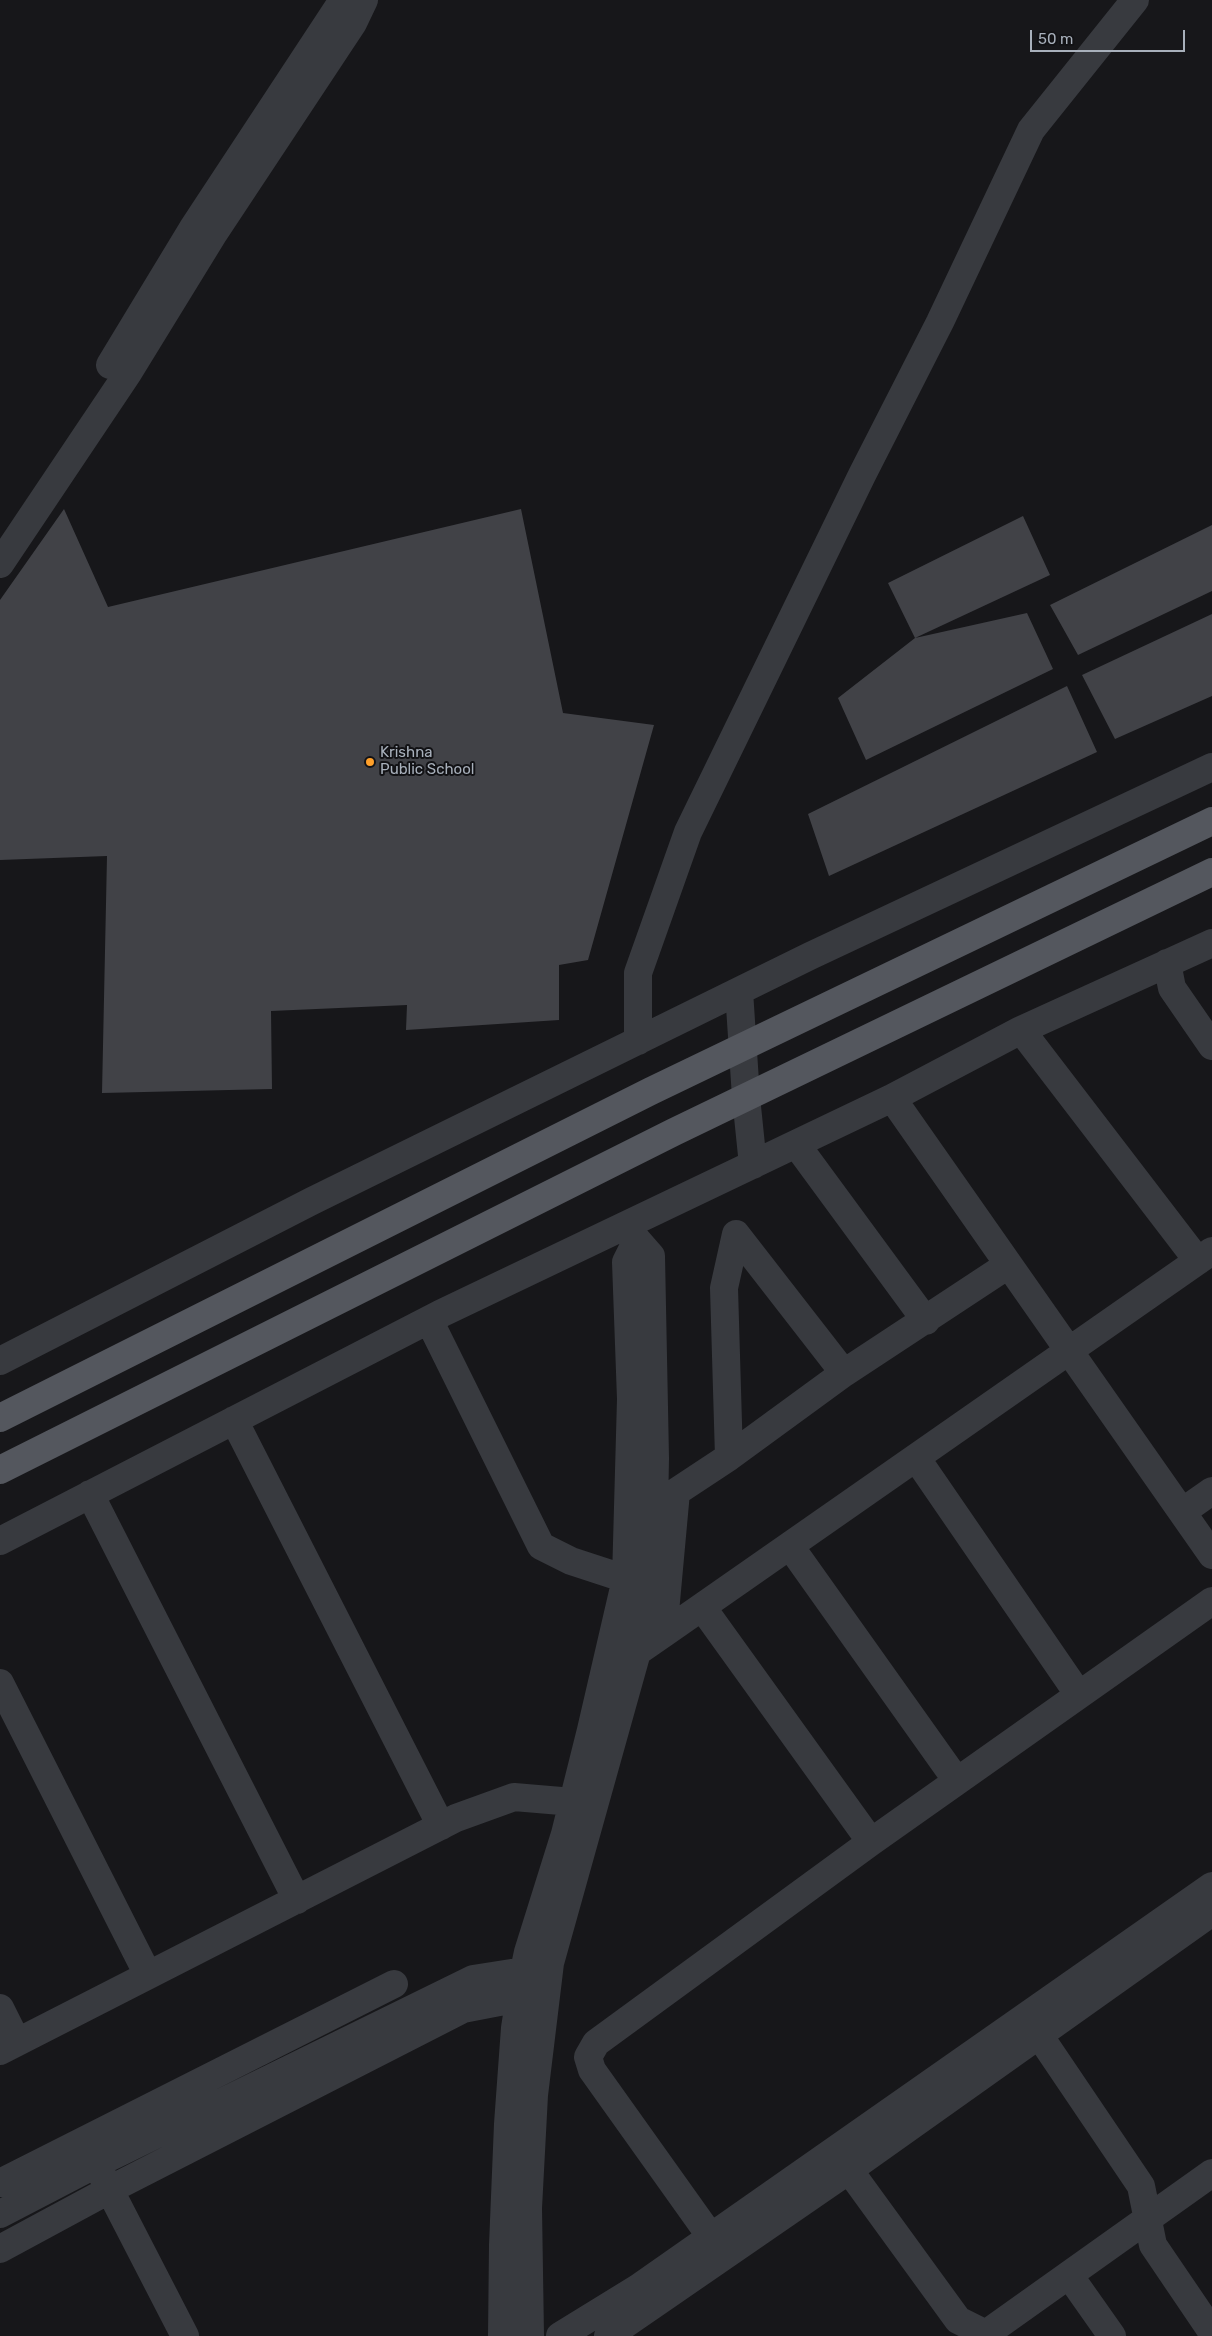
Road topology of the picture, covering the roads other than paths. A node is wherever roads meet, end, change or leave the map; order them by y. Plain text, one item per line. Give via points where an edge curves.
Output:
1 (343, 0) edge
2 (364, 0) edge
3 (1135, 0) edge
4 (0, 531) edge
5 (0, 564) edge
6 (1212, 767) edge
7 (1212, 821) edge
8 (1212, 872) edge
9 (1212, 943) edge
10 (1167, 963) junction
11 (739, 991) junction
12 (1021, 1030) junction
13 (638, 1041) junction
14 (1212, 1046) edge
15 (743, 1048) junction
16 (746, 1097) junction
17 (892, 1098) junction
18 (796, 1144) junction
19 (753, 1165) junction
20 (637, 1230) junction
21 (1205, 1256) edge
22 (1008, 1265) junction
23 (429, 1320) junction
24 (926, 1321) junction
25 (1069, 1352) junction
26 (0, 1361) edge
27 (844, 1373) junction
28 (0, 1418) edge
29 (234, 1420) junction
30 (729, 1457) junction
31 (917, 1459) junction
32 (0, 1470) edge
33 (1212, 1491) edge
34 (90, 1494) junction
35 (1182, 1512) junction
36 (0, 1541) edge
37 (790, 1546) junction
38 (1212, 1555) edge
39 (626, 1579) junction
40 (1212, 1601) edge
41 (702, 1607) junction
42 (663, 1634) junction
43 (638, 1652) junction
44 (0, 1683) edge
45 (1079, 1695) junction
46 (957, 1781) junction
47 (572, 1802) junction
48 (440, 1826) junction
49 (871, 1842) junction
50 (1212, 1886) edge
51 (296, 1900) junction
52 (1212, 1912) edge
53 (148, 1975) junction
54 (394, 1984) dead end
55 (535, 1986) junction
56 (0, 2008) edge
57 (1031, 2027) junction
58 (9, 2046) edge
59 (96, 2164) junction
60 (849, 2170) junction
61 (1211, 2175) edge
62 (0, 2183) edge
63 (111, 2189) junction
64 (0, 2214) edge
65 (1147, 2219) junction
66 (711, 2237) junction
67 (0, 2249) edge
68 (1069, 2275) junction
69 (1212, 2332) edge
70 (992, 2333) edge
71 (185, 2336) edge
72 (502, 2336) edge
73 (530, 2336) edge
74 (560, 2336) edge
75 (608, 2336) edge
76 (1112, 2336) edge

1 - 4 street via 193,228 122,347
2 - 5 street via 353,23 214,232 128,373
3 - 13 street via 1031,130 940,322 688,832 638,973
6 - 11 street
7 - 15 main road
8 - 16 main road
9 - 10 street
10 - 12 street
10 - 14 street via 1172,988
11 - 13 street
11 - 15 street
12 - 17 street
12 - 21 street
13 - 26 street via 312,1201
15 - 16 street
15 - 28 main road via 651,1091
16 - 19 street
16 - 32 main road
17 - 18 street
17 - 22 street
18 - 19 street
18 - 24 street
19 - 20 street
20 - 23 street
20 - 39 street via 626,1262 631,1399
20 - 43 street via 650,1256 655,1458 647,1594
21 - 25 street
22 - 24 street
22 - 25 street
23 - 29 street
23 - 39 street via 541,1546 571,1561
24 - 27 street
25 - 31 street
25 - 35 street
27 - 30 street
27 - 30 street via 736,1234 724,1288
29 - 34 street
29 - 48 street
30 - 42 street via 676,1492
31 - 37 street
31 - 45 street
33 - 35 street
34 - 36 street
34 - 51 street
35 - 38 street
37 - 41 street
37 - 46 street
39 - 47 street
40 - 45 street
41 - 42 street
41 - 49 street
42 - 43 street
43 - 55 street via 550,1962
44 - 53 street
45 - 46 street
46 - 49 street
47 - 48 street via 514,1797
47 - 55 street via 528,1952
48 - 51 street
49 - 66 street via 596,2043 588,2057 592,2070
50 - 57 street
51 - 53 street
52 - 57 street
53 - 58 street
54 - 62 street
55 - 59 street via 473,1978
55 - 63 street via 463,2010
55 - 72 street via 516,2028 502,2245
55 - 73 street via 528,2208
56 - 58 street
57 - 60 street
57 - 65 street via 1141,2186
57 - 66 street
59 - 63 street
59 - 64 street
60 - 70 street via 958,2320
60 - 75 street
61 - 65 street
63 - 67 street
63 - 71 street
65 - 68 street
65 - 69 street via 1153,2245
66 - 74 street via 638,2288
68 - 70 street
68 - 76 street

